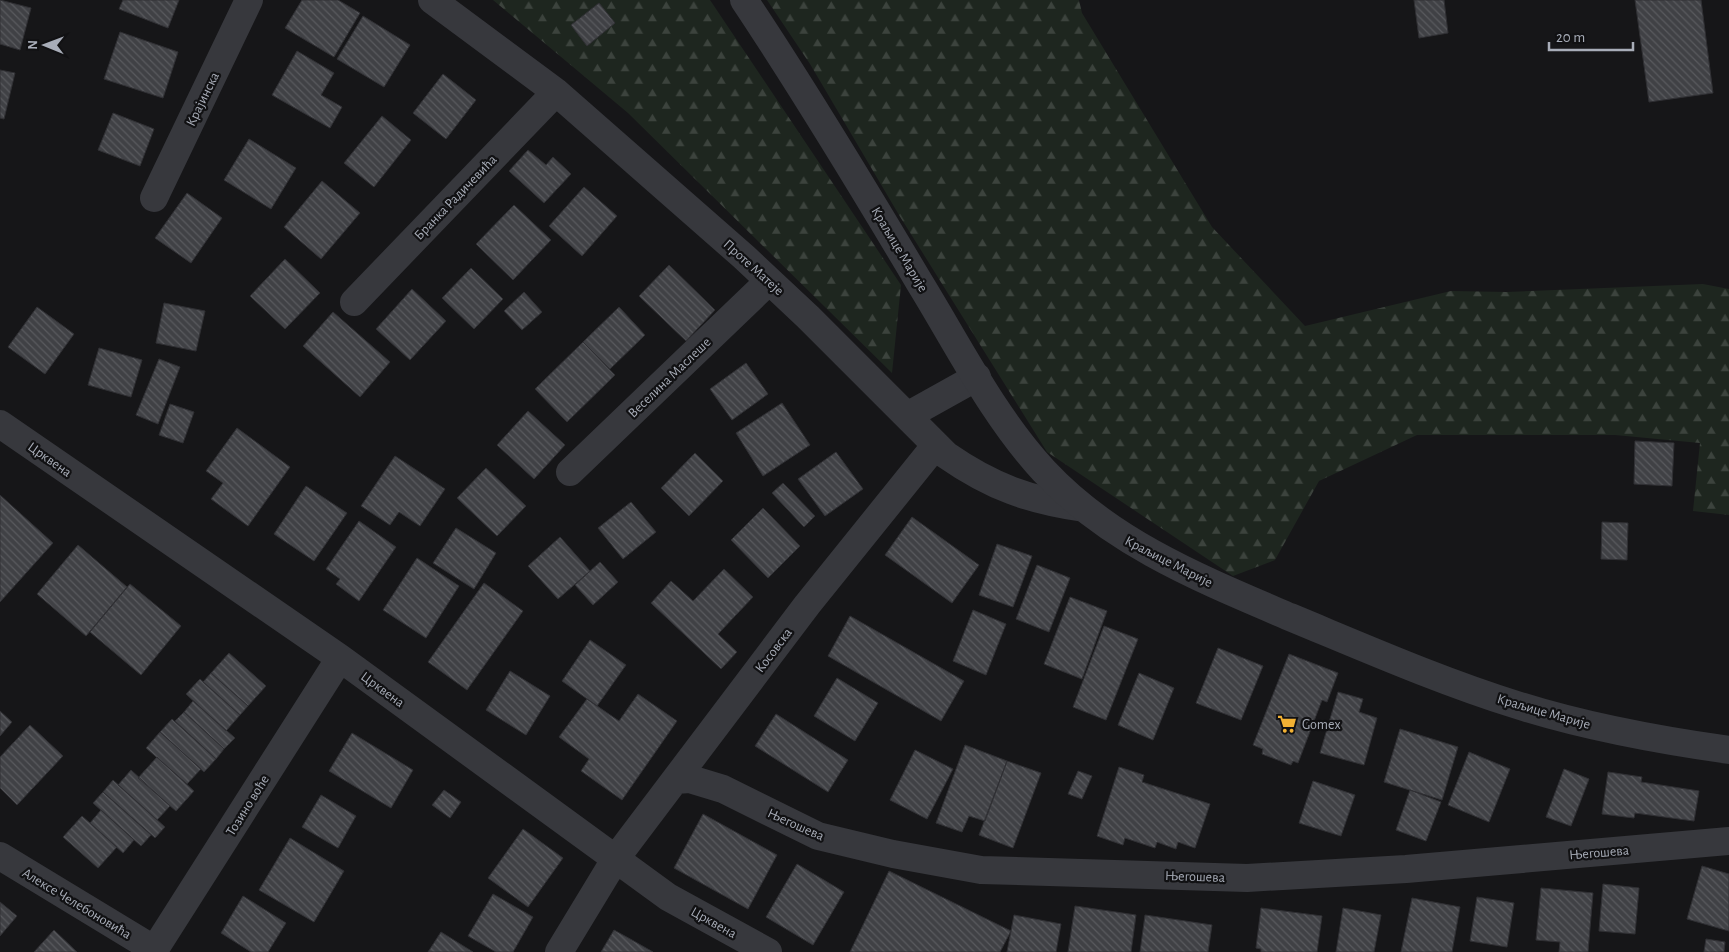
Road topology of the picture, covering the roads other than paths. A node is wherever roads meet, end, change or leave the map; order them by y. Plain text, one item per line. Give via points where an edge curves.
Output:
1 (249, 0) edge
2 (432, 0) edge
3 (744, 0) edge
4 (556, 92) junction
5 (154, 198) dead end
6 (769, 281) junction
7 (354, 302) dead end
8 (977, 377) junction
9 (907, 416) junction
10 (0, 424) edge
11 (935, 446) junction
12 (570, 472) dead end
13 (1084, 508) junction
14 (340, 658) junction
15 (1729, 750) edge
16 (675, 780) junction
17 (1729, 841) edge
18 (0, 856) edge
19 (616, 858) junction
20 (154, 951) edge
21 (559, 952) edge
22 (768, 952) edge

1 - 5 street, Крајинска
2 - 4 street, Проте Матеје
3 - 8 street, Краљице Марије
4 - 6 street, Проте Матеје
4 - 7 street, Бранка Радичевића
6 - 9 street, Проте Матеје
6 - 12 street, Веселина Маслеше
8 - 9 street
8 - 13 street, Краљице Марије via 1043,469
9 - 11 street, Проте Матеје
10 - 14 street, Црквена
11 - 13 street, Проте Матеје via 965,468 1020,495
11 - 16 street, Косовска via 807,605
13 - 15 street, Краљице Марије via 1122,537 1192,575 1454,683 1518,706 1593,725
14 - 19 street, Црквена
14 - 20 street, Тозино воће
16 - 17 street, Његошева via 690,779 723,790 818,836 981,870 1247,878 1406,869
16 - 19 street, Косовска
18 - 20 street, Алексе Челебоновића
19 - 21 street, Косовска
19 - 22 street, Црквена via 668,897

